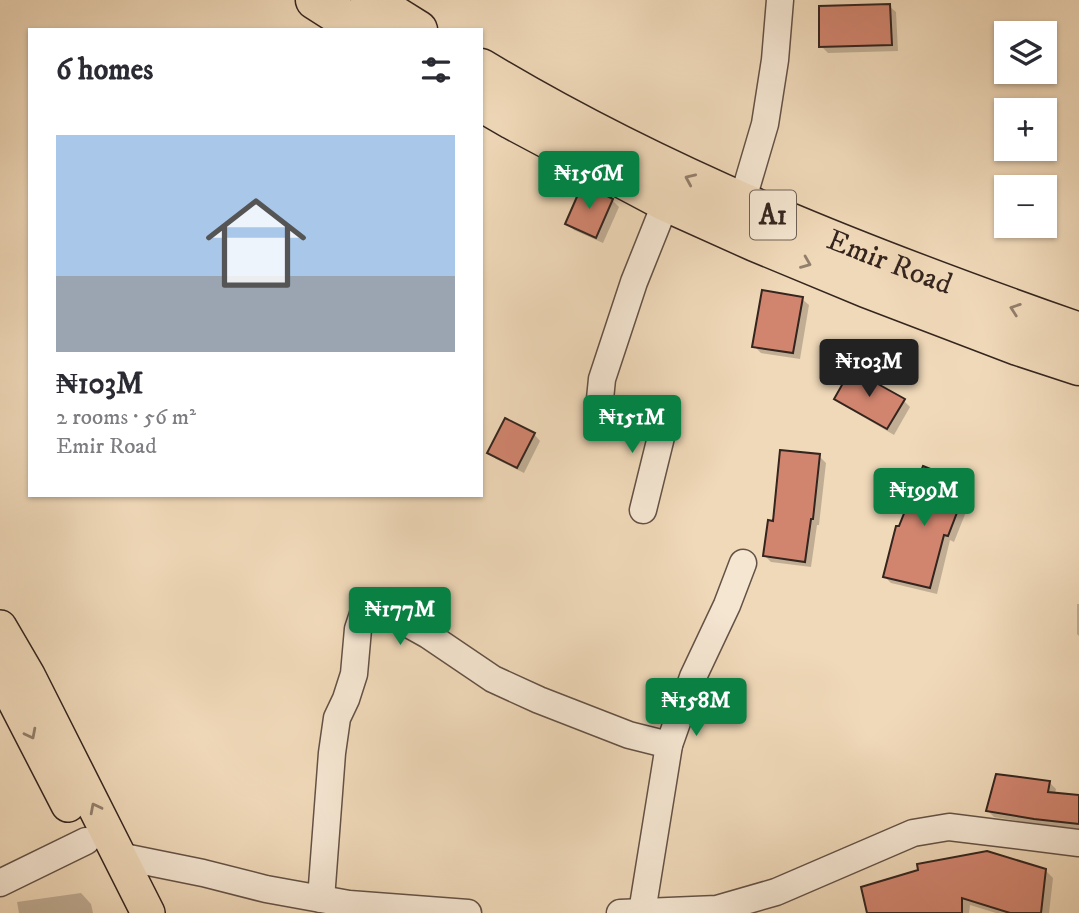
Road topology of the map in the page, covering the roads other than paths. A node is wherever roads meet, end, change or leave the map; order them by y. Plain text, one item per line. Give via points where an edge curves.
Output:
1 (315, 0) edge
2 (370, 0) edge
3 (780, 0) edge
4 (359, 28) edge
5 (415, 28) edge
6 (483, 69) edge
7 (483, 104) edge
8 (666, 202) junction
9 (742, 202) junction
10 (1079, 332) edge
11 (1079, 366) edge
12 (643, 510) dead end
13 (743, 563) dead end
14 (0, 627) edge
15 (0, 673) edge
16 (669, 745) junction
17 (86, 841) junction
18 (1079, 844) edge
19 (119, 856) junction
20 (0, 883) edge
21 (321, 899) junction
22 (716, 911) edge
23 (123, 913) edge
24 (148, 913) edge
25 (468, 913) edge
26 (631, 913) edge

1 - 4 highway
2 - 5 highway
3 - 9 street via 765,124
9 -> 6 highway, Emir Road / A1 via 659,165
7 - 8 highway, Emir Road / A1
8 -> 11 highway, Emir Road / A1 via 866,288
8 - 12 street via 634,282 602,379 600,399 605,413 648,417 660,425
10 -> 9 highway, Emir Road / A1 via 943,284
13 - 16 street
19 -> 14 main road
15 -> 17 main road
16 - 21 street via 539,701 493,679 385,611 363,614 354,674 337,718 331,752
16 - 26 street
17 - 20 street
17 - 23 main road
18 - 22 street via 949,827 913,833 776,892
19 - 21 street
19 - 24 main road
21 - 25 street
22 - 26 street

